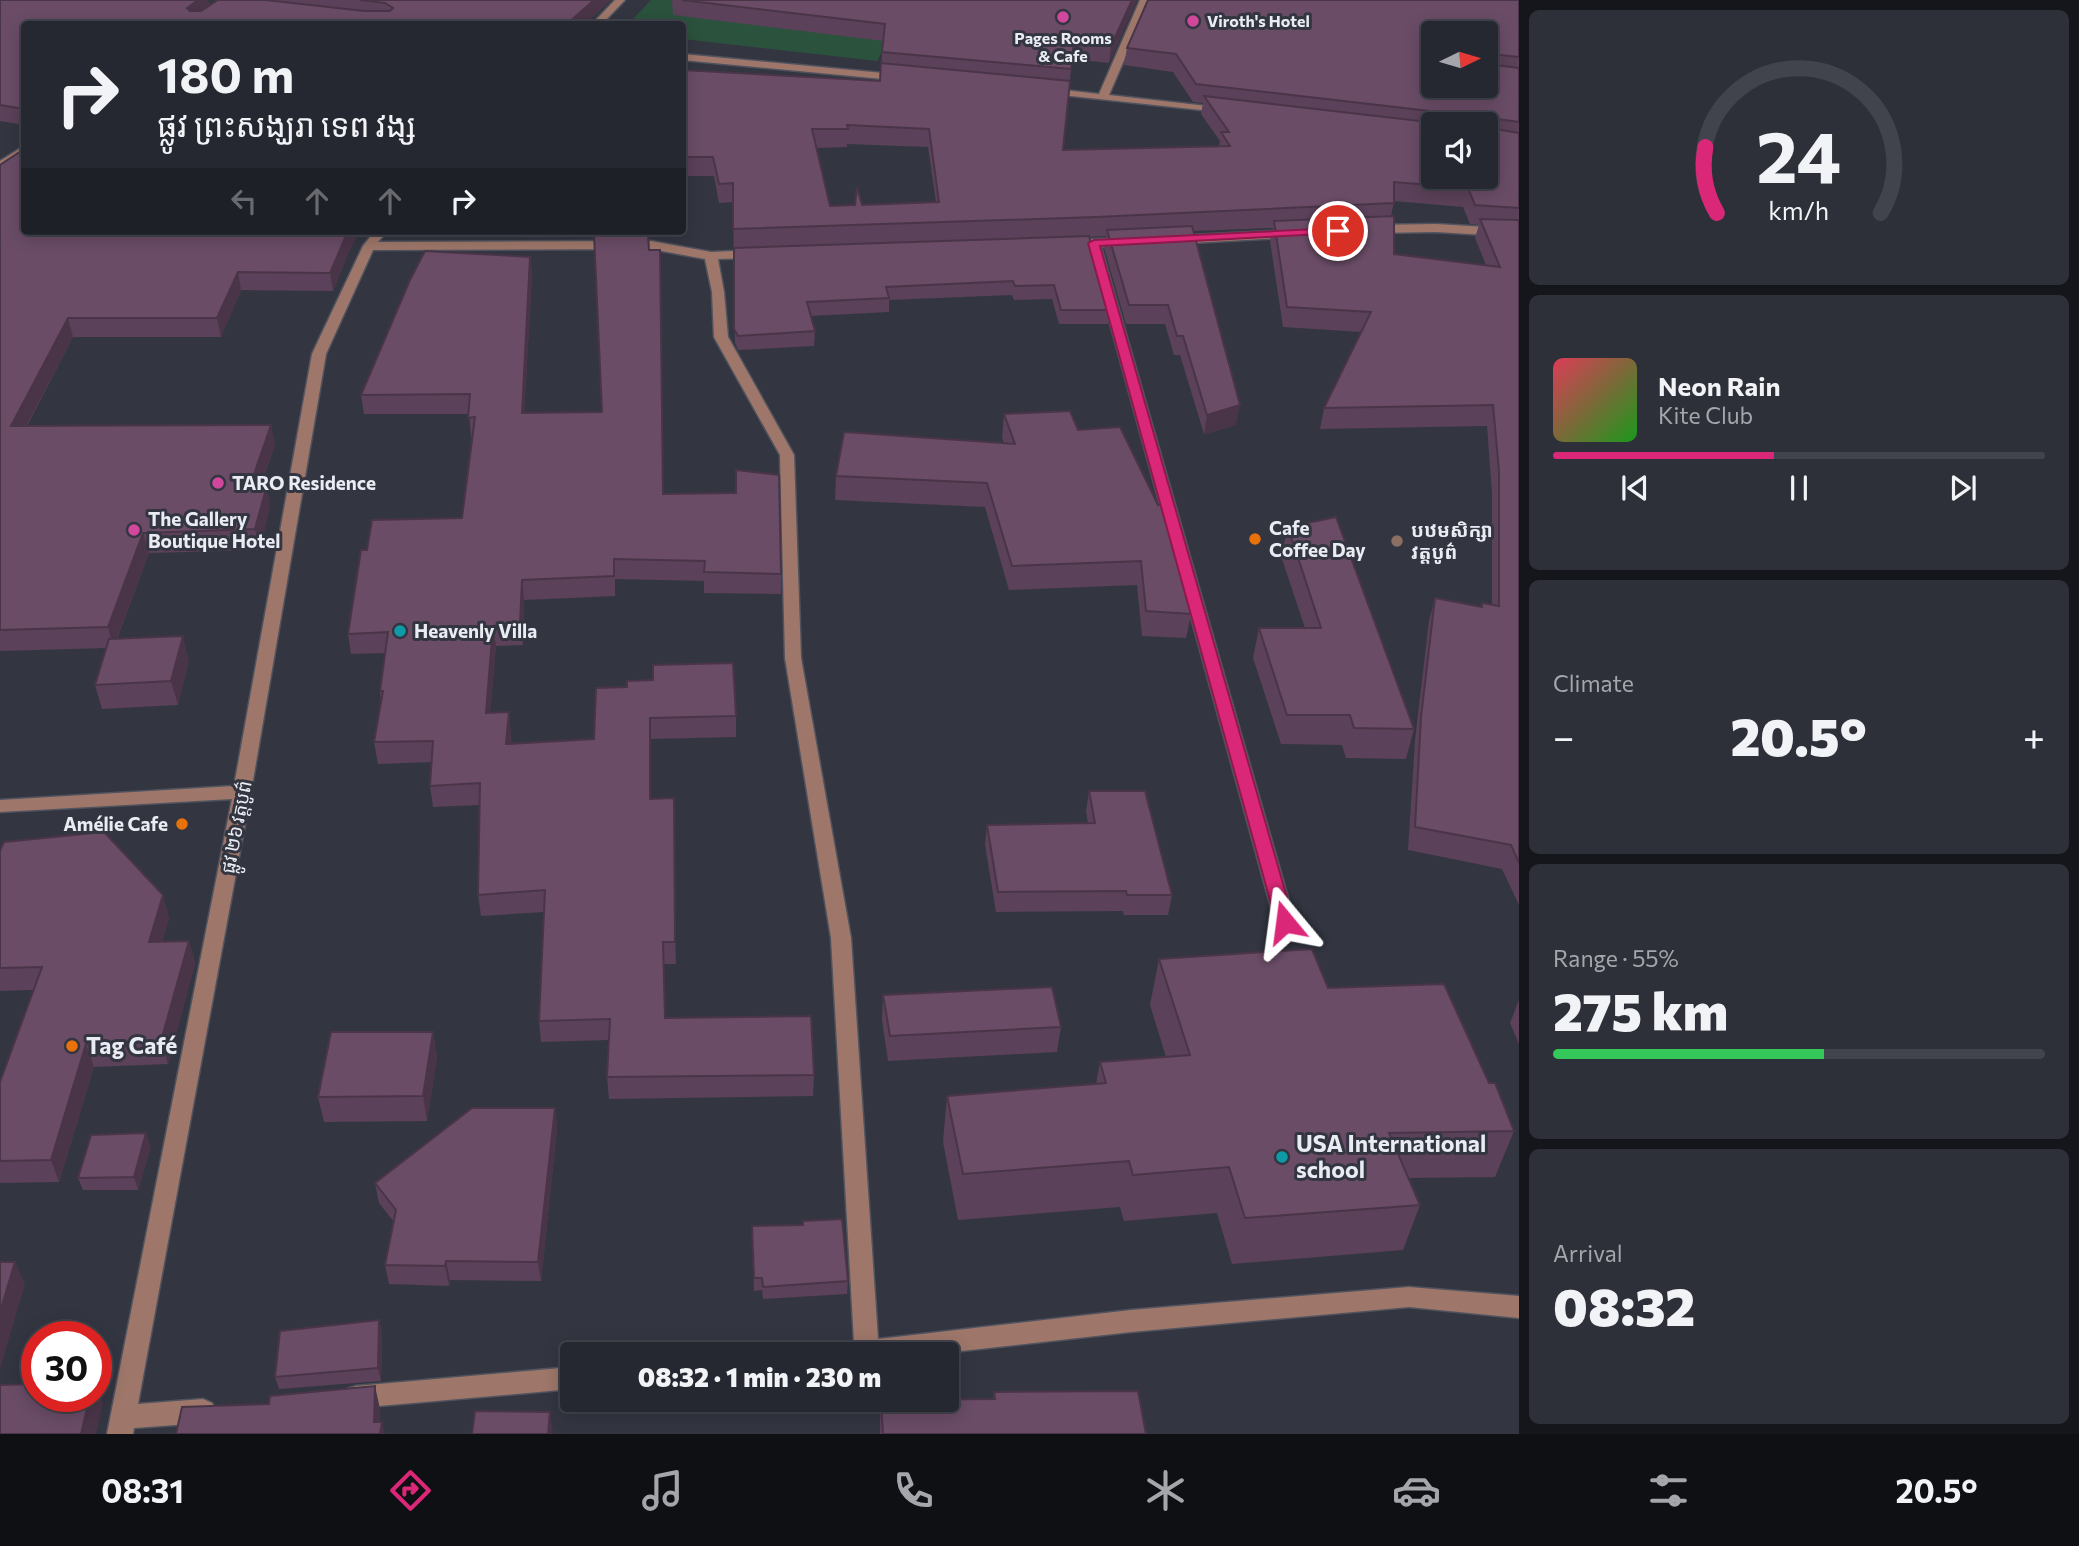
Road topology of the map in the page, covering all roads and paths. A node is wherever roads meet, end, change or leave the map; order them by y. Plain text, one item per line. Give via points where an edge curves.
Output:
1 (620, 0) edge
2 (1145, 0) edge
3 (600, 21) edge
4 (686, 57) edge
5 (913, 79) edge
6 (1035, 90) edge
7 (1102, 96) junction
8 (1240, 113) edge
9 (21, 151) edge
10 (0, 166) edge
11 (1357, 230) edge
12 (1306, 233) edge
13 (1519, 233) edge
14 (378, 235) edge
15 (1163, 240) edge
16 (1135, 241) edge
17 (1094, 243) junction
18 (1053, 244) edge
19 (369, 246) junction
20 (774, 253) edge
21 (711, 256) junction
22 (242, 792) junction
23 (0, 806) edge
24 (1285, 922) dead end
25 (1519, 1307) edge
26 (855, 1342) edge
27 (955, 1342) edge
28 (560, 1379) edge
29 (327, 1400) edge
30 (232, 1408) edge
31 (121, 1426) edge

1 - 3 street
2 - 7 street
4 - 5 street
6 - 7 street
7 - 8 street
9 - 10 street
11 - 13 street
12 - 15 street
14 - 19 street, ផ្លូវ ២៦ វត្តបូព៌
16 - 17 street
17 - 18 street
17 - 24 street
19 - 21 street via 652,245
19 - 22 street, ផ្លូវ ២៦ វត្តបូព៌ via 319,354
20 - 21 street
21 - 26 street via 721,337 787,455 793,658 841,938 848,1026
22 - 23 street
22 - 31 street, ផ្លូវ ២៦ វត្តបូព៌
25 - 27 street via 1409,1297 1131,1321
28 - 29 street
30 - 31 street

